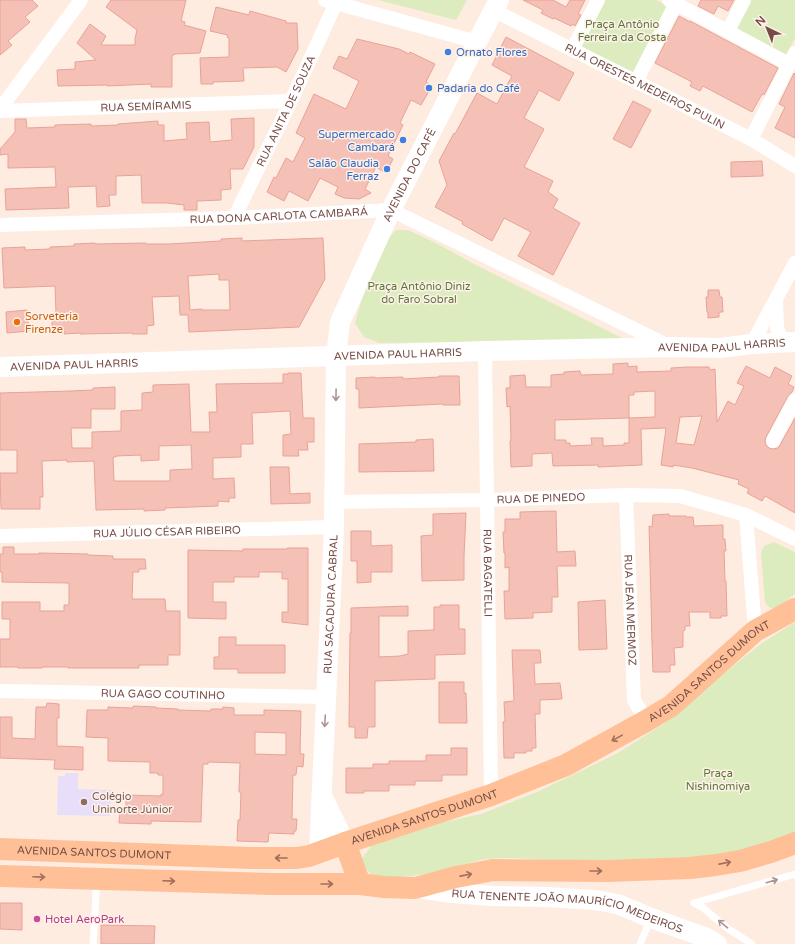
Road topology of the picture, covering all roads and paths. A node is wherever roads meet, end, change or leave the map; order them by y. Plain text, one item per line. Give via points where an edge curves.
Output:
1 (81, 0) edge
2 (598, 0) edge
3 (744, 0) edge
4 (330, 2) edge
5 (673, 2) edge
6 (496, 5) edge
7 (728, 31) junction
8 (476, 42) junction
9 (572, 50) junction
10 (792, 59) edge
11 (636, 82) junction
12 (291, 101) junction
13 (0, 110) edge
14 (751, 140) junction
15 (795, 166) edge
16 (391, 210) junction
17 (234, 218) junction
18 (0, 225) edge
19 (795, 263) edge
20 (776, 299) junction
21 (789, 342) edge
22 (752, 344) junction
23 (671, 347) junction
24 (485, 351) junction
25 (336, 356) junction
26 (0, 367) edge
27 (795, 400) edge
28 (773, 441) dead end
29 (626, 495) junction
30 (486, 500) junction
31 (333, 502) junction
32 (746, 515) junction
33 (334, 527) junction
34 (0, 536) edge
35 (795, 539) edge
36 (795, 609) edge
37 (755, 631) junction
38 (0, 691) edge
39 (326, 697) junction
40 (646, 721) junction
41 (321, 794) junction
42 (491, 795) junction
43 (345, 843) junction
44 (795, 843) edge
45 (0, 850) edge
46 (314, 854) junction
47 (795, 874) edge
48 (0, 876) edge
49 (270, 884) junction
50 (360, 884) junction
51 (96, 886) junction
52 (415, 888) junction
53 (651, 918) junction
54 (93, 944) edge
55 (640, 944) edge
56 (717, 944) edge
57 (752, 944) edge

1 - 13 street
2 - 9 street
3 - 7 street
4 - 8 street
4 - 12 street, RUA ANITA DE SOUZA
5 - 7 street
5 - 11 street
6 - 8 street, AVENIDA DO CAFÉ
6 - 9 street, RUA ORESTES MEDEIROS PULIN
7 - 10 street
8 - 16 street, AVENIDA DO CAFÉ
9 - 11 street, RUA ORESTES MEDEIROS PULIN
10 - 14 street
11 - 14 street, RUA ORESTES MEDEIROS PULIN
12 - 13 street, RUA SEMÍRAMIS
12 - 17 street, RUA ANITA DE SOUZA
14 - 15 street, RUA ORESTES MEDEIROS PULIN
16 - 17 street, RUA DONA CARLOTA CAMBARÁ
16 - 23 street, RUA DONA CARLOTA CAMBARÁ
16 - 25 street, AVENIDA DO CAFÉ via 340,322
17 - 18 street, RUA DONA CARLOTA CAMBARÁ
19 - 20 street
20 - 21 street via 778,327
20 - 22 street
21 - 22 street, AVENIDA PAUL HARRIS
22 - 23 street, AVENIDA PAUL HARRIS via 720,348
23 - 24 street, AVENIDA PAUL HARRIS
24 - 25 street, AVENIDA PAUL HARRIS
24 - 30 street, RUA BAGATELLI
25 - 26 street, AVENIDA PAUL HARRIS
25 -> 31 street, RUA SACADURA CABRAL
27 - 28 street
29 - 30 street, RUA DE PINEDO
29 - 32 street, RUA DE PINEDO via 680,496
29 - 40 street, RUA JEAN MERMOZ via 634,700
30 - 31 street, RUA DE PINEDO
30 - 42 street, RUA BAGATELLI
31 - 33 street, RUA SACADURA CABRAL
32 - 35 street, RUA DE PINEDO
32 - 37 street
33 - 34 street, RUA JÚLIO CÉSAR RIBEIRO
33 - 39 street, RUA SACADURA CABRAL
36 - 37 main road, AVENIDA SANTOS DUMONT
37 - 40 main road, AVENIDA SANTOS DUMONT via 671,706
38 - 39 street, RUA GAGO COUTINHO
39 -> 41 street, RUA SACADURA CABRAL
40 -> 42 main road, AVENIDA SANTOS DUMONT via 566,765
41 - 43 street
41 - 46 street, RUA SACADURA CABRAL
42 - 43 main road, AVENIDA SANTOS DUMONT
43 - 46 main road, AVENIDA SANTOS DUMONT
43 - 50 main road
52 -> 44 main road via 494,870 608,871 716,865 740,861
46 -> 45 main road, AVENIDA SANTOS DUMONT via 297,858 251,858
46 - 49 main road via 308,872 286,876
57 -> 47 lane via 694,903
48 -> 51 main road
49 -> 50 main road
51 -> 49 main road
50 - 52 main road
51 - 54 lane
52 - 53 street, RUA TENENTE JOÃO MAURÍCIO MEDEIROS via 493,896 594,900 620,905
53 - 55 lane
53 - 56 street, RUA TENENTE JOÃO MAURÍCIO MEDEIROS

